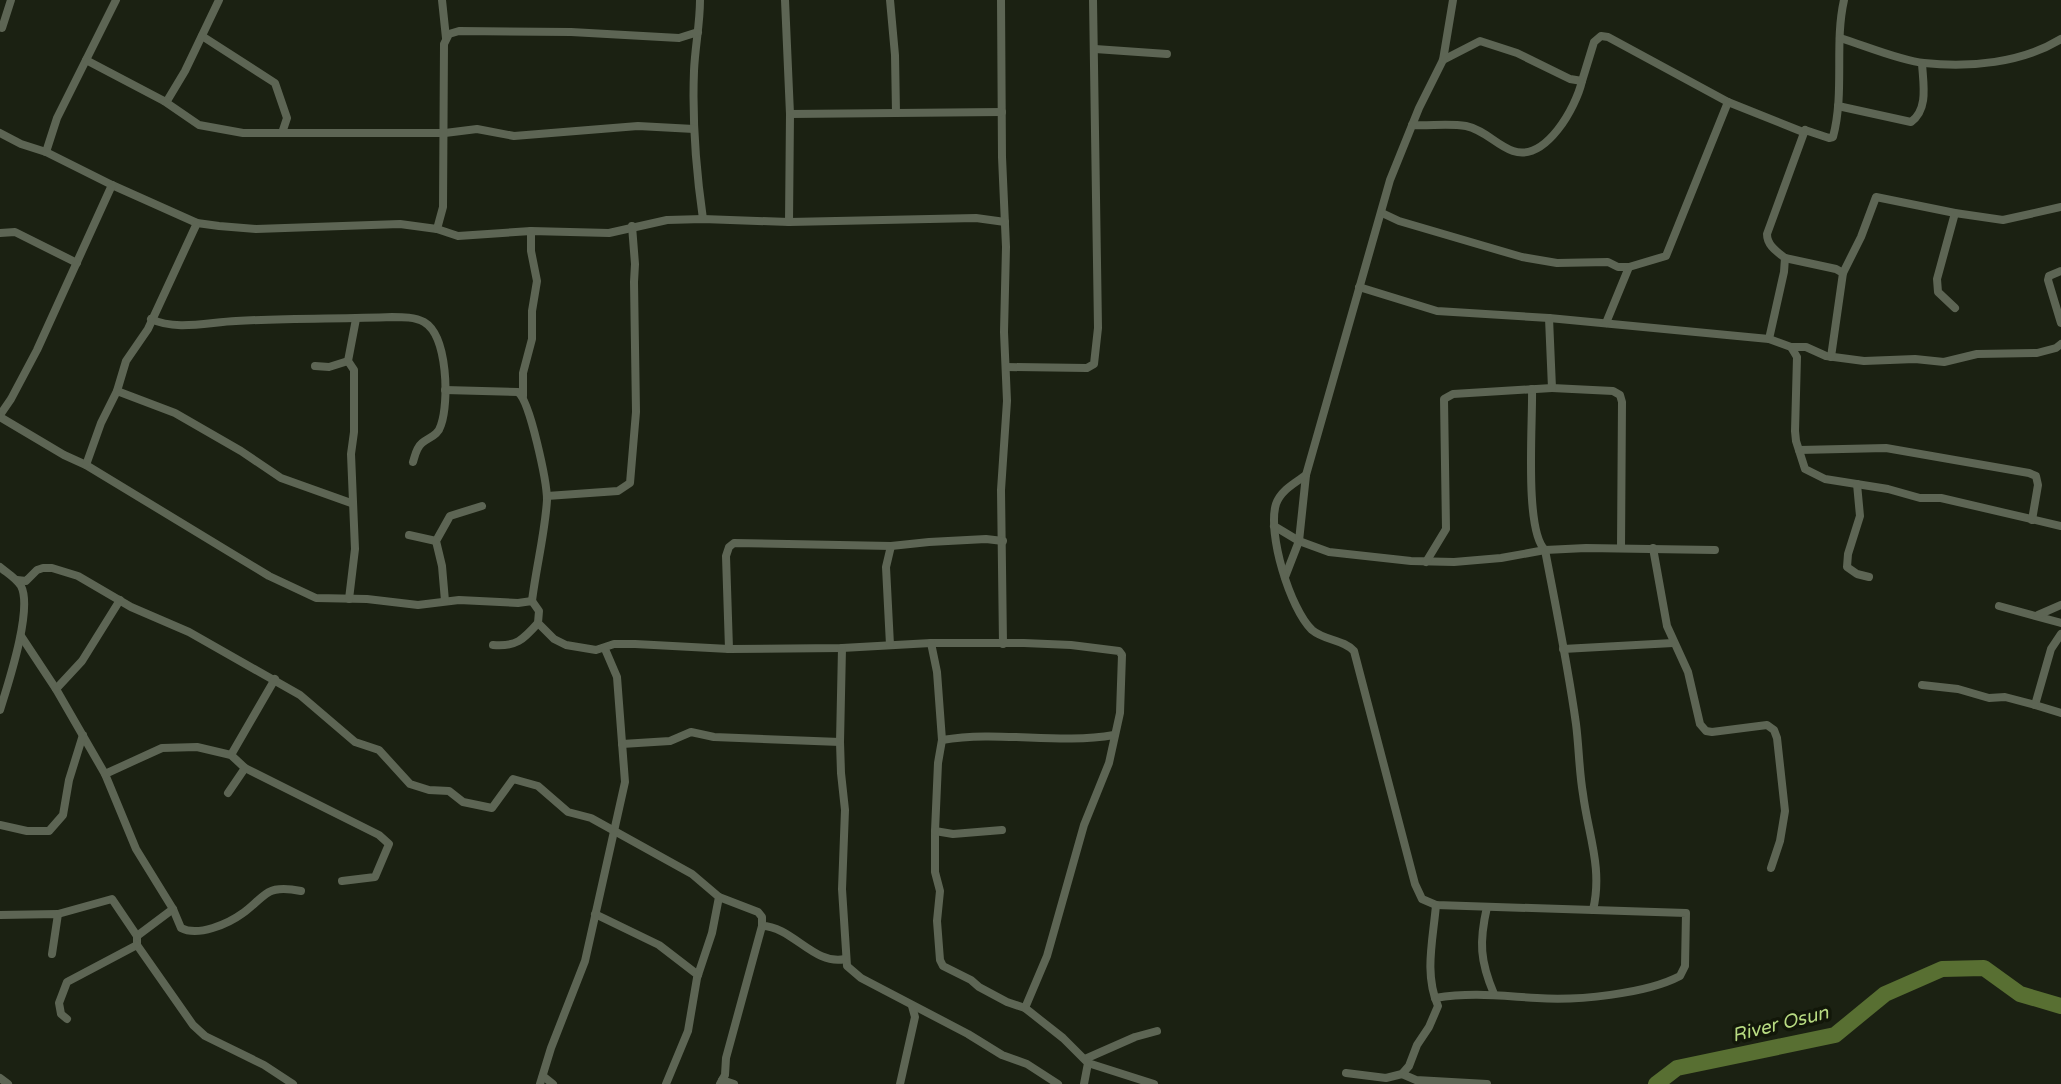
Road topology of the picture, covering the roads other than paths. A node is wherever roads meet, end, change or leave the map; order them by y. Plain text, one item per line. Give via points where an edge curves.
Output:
1 (10, 0) edge
2 (116, 0) edge
3 (219, 0) edge
4 (442, 0) edge
5 (700, 0) edge
6 (785, 0) edge
7 (890, 0) edge
8 (1001, 0) edge
9 (1093, 0) edge
10 (1453, 0) edge
11 (1844, 0) edge
12 (2, 28) edge
13 (698, 32) junction
14 (202, 36) junction
15 (446, 38) junction
16 (1840, 38) junction
17 (2061, 39) edge
18 (1095, 49) junction
19 (1167, 54) dead end
20 (86, 60) junction
21 (1443, 60) junction
22 (1922, 63) junction
23 (1582, 81) junction
24 (164, 101) junction
25 (1728, 102) junction
26 (1838, 106) junction
27 (1002, 112) junction
28 (896, 113) junction
29 (790, 114) junction
30 (1412, 125) junction
31 (694, 129) junction
32 (1805, 130) junction
33 (0, 133) edge
34 (282, 133) junction
35 (445, 133) junction
36 (46, 152) junction
37 (112, 185) junction
38 (2061, 206) edge
39 (1382, 213) junction
40 (1955, 213) junction
41 (703, 219) junction
42 (789, 222) junction
43 (1005, 222) junction
44 (198, 223) junction
45 (632, 226) junction
46 (437, 229) junction
47 (531, 232) junction
48 (0, 233) edge
49 (1785, 258) junction
50 (77, 263) junction
51 (1629, 267) junction
52 (2061, 271) edge
53 (1843, 273) junction
54 (1359, 287) junction
55 (1955, 308) dead end
56 (1549, 318) junction
57 (151, 319) junction
58 (356, 319) junction
59 (1606, 323) junction
60 (2061, 323) edge
61 (1769, 339) junction
62 (2061, 344) edge
63 (1791, 347) junction
64 (1831, 357) junction
65 (348, 361) junction
66 (315, 366) dead end
67 (1006, 367) junction
68 (1552, 388) junction
69 (1532, 389) junction
70 (445, 390) junction
71 (117, 391) junction
72 (523, 396) junction
73 (0, 416) edge
74 (1799, 450) junction
75 (413, 462) dead end
76 (86, 465) junction
77 (1306, 475) junction
78 (1857, 484) junction
79 (547, 496) junction
80 (351, 503) junction
81 (482, 506) dead end
82 (2032, 520) junction
83 (1274, 526) junction
84 (2061, 526) edge
85 (408, 536) dead end
86 (436, 541) junction
87 (1003, 541) junction
88 (1300, 541) junction
89 (891, 546) junction
90 (1621, 548) junction
91 (1653, 548) junction
92 (1545, 550) junction
93 (1715, 550) dead end
94 (1426, 562) junction
95 (0, 567) edge
96 (1285, 577) junction
97 (1869, 577) dead end
98 (20, 583) junction
99 (349, 599) junction
100 (120, 600) junction
101 (445, 601) junction
102 (532, 601) junction
103 (2061, 605) edge
104 (1999, 606) dead end
105 (2038, 615) junction
106 (538, 623) junction
107 (2061, 623) edge
108 (2061, 634) edge
109 (21, 636) junction
110 (931, 643) junction
111 (1673, 643) junction
112 (1003, 644) junction
113 (493, 645) dead end
114 (890, 645) junction
115 (842, 648) junction
116 (605, 649) junction
117 (729, 649) junction
118 (1563, 649) junction
119 (275, 679) junction
120 (1922, 685) dead end
121 (56, 689) junction
122 (2035, 705) junction
123 (0, 710) edge
124 (2061, 713) edge
125 (83, 735) junction
126 (1114, 735) junction
127 (942, 740) junction
128 (840, 741) junction
129 (622, 744) junction
130 (231, 755) junction
131 (245, 768) junction
132 (105, 774) junction
133 (228, 793) dead end
134 (0, 825) edge
135 (1002, 830) dead end
136 (615, 831) junction
137 (935, 831) junction
138 (1772, 868) dead end
139 (342, 881) dead end
140 (301, 891) dead end
141 (719, 897) junction
142 (1436, 905) junction
143 (1487, 907) junction
144 (173, 909) junction
145 (1593, 910) junction
146 (58, 914) junction
147 (595, 914) junction
148 (0, 915) edge
149 (762, 926) junction
150 (137, 940) junction
151 (52, 954) dead end
152 (845, 959) junction
153 (698, 975) junction
154 (1494, 994) junction
155 (1435, 998) junction
156 (912, 1006) junction
157 (1025, 1008) junction
158 (67, 1019) dead end
159 (1157, 1031) dead end
160 (1087, 1061) junction
161 (1346, 1073) dead end
162 (1402, 1074) junction
163 (0, 1078) edge
164 (542, 1080) edge
165 (721, 1082) edge
166 (8, 1084) edge
167 (293, 1084) edge
168 (553, 1084) edge
169 (666, 1084) edge
170 (734, 1084) edge
171 (900, 1084) edge
172 (1058, 1084) edge
173 (1084, 1084) edge
174 (1154, 1084) edge
175 (1487, 1084) edge

1 - 12 street
2 - 20 street
3 - 14 street
4 - 15 street
5 - 13 street
6 - 29 street
7 - 28 street
8 - 27 street
9 - 18 street
10 - 21 street
11 - 16 street
13 - 15 street via 679,38 459,31
13 - 31 street
14 - 24 street via 170,99
14 - 34 street via 275,83 287,118
15 - 35 street
16 - 22 street
16 - 26 street
17 - 22 street via 1985,64
18 - 19 street
18 - 67 street via 1098,328 1094,364 1087,368
20 - 24 street
20 - 36 street
21 - 23 street via 1480,41
21 - 30 street
22 - 26 street via 1923,107 1911,122
23 - 25 street via 1594,42 1608,37
23 - 30 street via 1568,116 1531,152 1514,152 1464,125
24 - 34 street via 199,125 243,133
25 - 32 street
25 - 51 street via 1665,256
26 - 32 street via 1833,137
27 - 28 street
27 - 43 street
28 - 29 street
29 - 42 street
30 - 39 street
31 - 35 street via 638,125 514,136 477,129
31 - 41 street
32 - 49 street via 1767,240
33 - 36 street
34 - 35 street
35 - 46 street via 443,207
36 - 37 street
37 - 44 street
37 - 50 street
38 - 40 street via 2003,220
39 - 51 street via 1522,257
39 - 54 street
40 - 53 street via 1875,197
40 - 55 street via 1937,279 1938,292
41 - 42 street
41 - 45 street
42 - 43 street via 976,218
43 - 67 street
44 - 46 street via 256,229 400,224
44 - 57 street
45 - 47 street via 609,233
45 - 79 street via 636,412 630,483 618,491
46 - 47 street via 458,236
47 - 72 street via 537,281
48 - 50 street via 15,232
49 - 53 street
49 - 61 street
50 - 73 street
51 - 59 street
52 - 60 street via 2048,280
53 - 64 street
54 - 56 street via 1437,311
54 - 77 street
56 - 59 street
56 - 68 street
57 - 58 street via 177,325
57 - 71 street via 126,361
58 - 65 street
58 - 70 street via 408,317 423,321 436,336
59 - 61 street
61 - 63 street
62 - 64 street via 2037,353 1986,353 1944,362
63 - 64 street via 1806,347
63 - 74 street via 1797,357
65 - 66 street
65 - 80 street via 354,370
67 - 87 street
68 - 69 street
68 - 90 street via 1597,389 1620,395
69 - 92 street via 1532,497 1538,541
69 - 94 street via 1452,394 1444,399 1446,529
70 - 72 street via 518,392
70 - 75 street via 441,426 421,444
71 - 76 street
71 - 80 street via 175,413 281,478
72 - 79 street
73 - 76 street
74 - 78 street via 1805,469 1814,475
74 - 82 street via 1886,449 2029,473 2036,476 2038,485
76 - 99 street via 270,576 316,598
77 - 83 street via 1282,493 1275,506
77 - 88 street
78 - 82 street
78 - 97 street via 1860,516 1847,567
79 - 102 street
80 - 99 street via 355,550
81 - 86 street via 450,516
82 - 84 street
83 - 88 street
83 - 96 street
85 - 86 street
86 - 101 street
87 - 89 street
87 - 112 street
88 - 94 street via 1329,552
88 - 96 street
89 - 114 street via 886,567
89 - 117 street via 731,545 726,556
90 - 91 street
90 - 92 street
91 - 93 street
91 - 111 street
92 - 94 street
92 - 118 street
95 - 98 street
96 - 142 street via 1301,618 1321,637 1354,651 1415,884 1422,899
98 - 100 street via 37,570 52,568 78,576
98 - 109 street via 24,595
99 - 101 street via 418,605
100 - 119 street
100 - 121 street via 82,660
101 - 102 street
102 - 106 street via 539,611
103 - 105 street
104 - 105 street
105 - 107 street
106 - 113 street via 510,646
106 - 116 street via 566,645
108 - 122 street via 2051,649
109 - 121 street
109 - 123 street
110 - 112 street
110 - 114 street
110 - 127 street
111 - 118 street
111 - 138 street via 1688,672 1700,724 1706,731 1767,724 1774,730 1785,811
112 - 126 street via 1119,650 1120,713
114 - 115 street
115 - 117 street
115 - 128 street
116 - 117 street via 635,644
116 - 129 street via 617,677
118 - 145 street via 1598,874
119 - 130 street
119 - 136 street via 355,742 379,750 411,784 449,791 463,802 492,808 513,779 538,786 568,812
120 - 122 street via 1989,698 2005,696
121 - 125 street
122 - 124 street
125 - 132 street
125 - 134 street via 63,815 50,831
126 - 127 street
126 - 157 street via 1057,925
127 - 137 street
128 - 129 street via 714,737 691,732 670,741
128 - 152 street
129 - 136 street via 625,782
130 - 131 street
130 - 132 street via 197,747 162,748
131 - 133 street
131 - 139 street via 389,844 375,877
132 - 144 street via 136,849
135 - 137 street
136 - 141 street via 692,874
136 - 147 street
137 - 157 street via 940,961 979,987
140 - 144 street via 268,892 240,916 204,930 181,928
141 - 149 street via 758,912
141 - 153 street
142 - 143 street
142 - 155 street via 1429,969
143 - 145 street
143 - 154 street via 1480,937 1484,970
144 - 150 street
145 - 154 street via 1686,914 1685,966 1680,976 1662,985 1582,998
146 - 148 street
146 - 150 street via 112,898
146 - 151 street
147 - 153 street via 659,945
147 - 164 street via 585,961
149 - 152 street via 780,930 832,959
149 - 165 street
150 - 158 street via 67,982 59,1003
150 - 167 street via 193,1025
152 - 156 street via 861,978
153 - 169 street via 688,1031
154 - 155 street
155 - 162 street via 1438,1006 1429,1027
156 - 171 street via 915,1017
156 - 172 street
157 - 160 street
159 - 160 street
160 - 173 street
160 - 174 street
161 - 162 street via 1386,1078
162 - 175 street via 1416,1080
163 - 166 street
164 - 168 street
165 - 170 street

